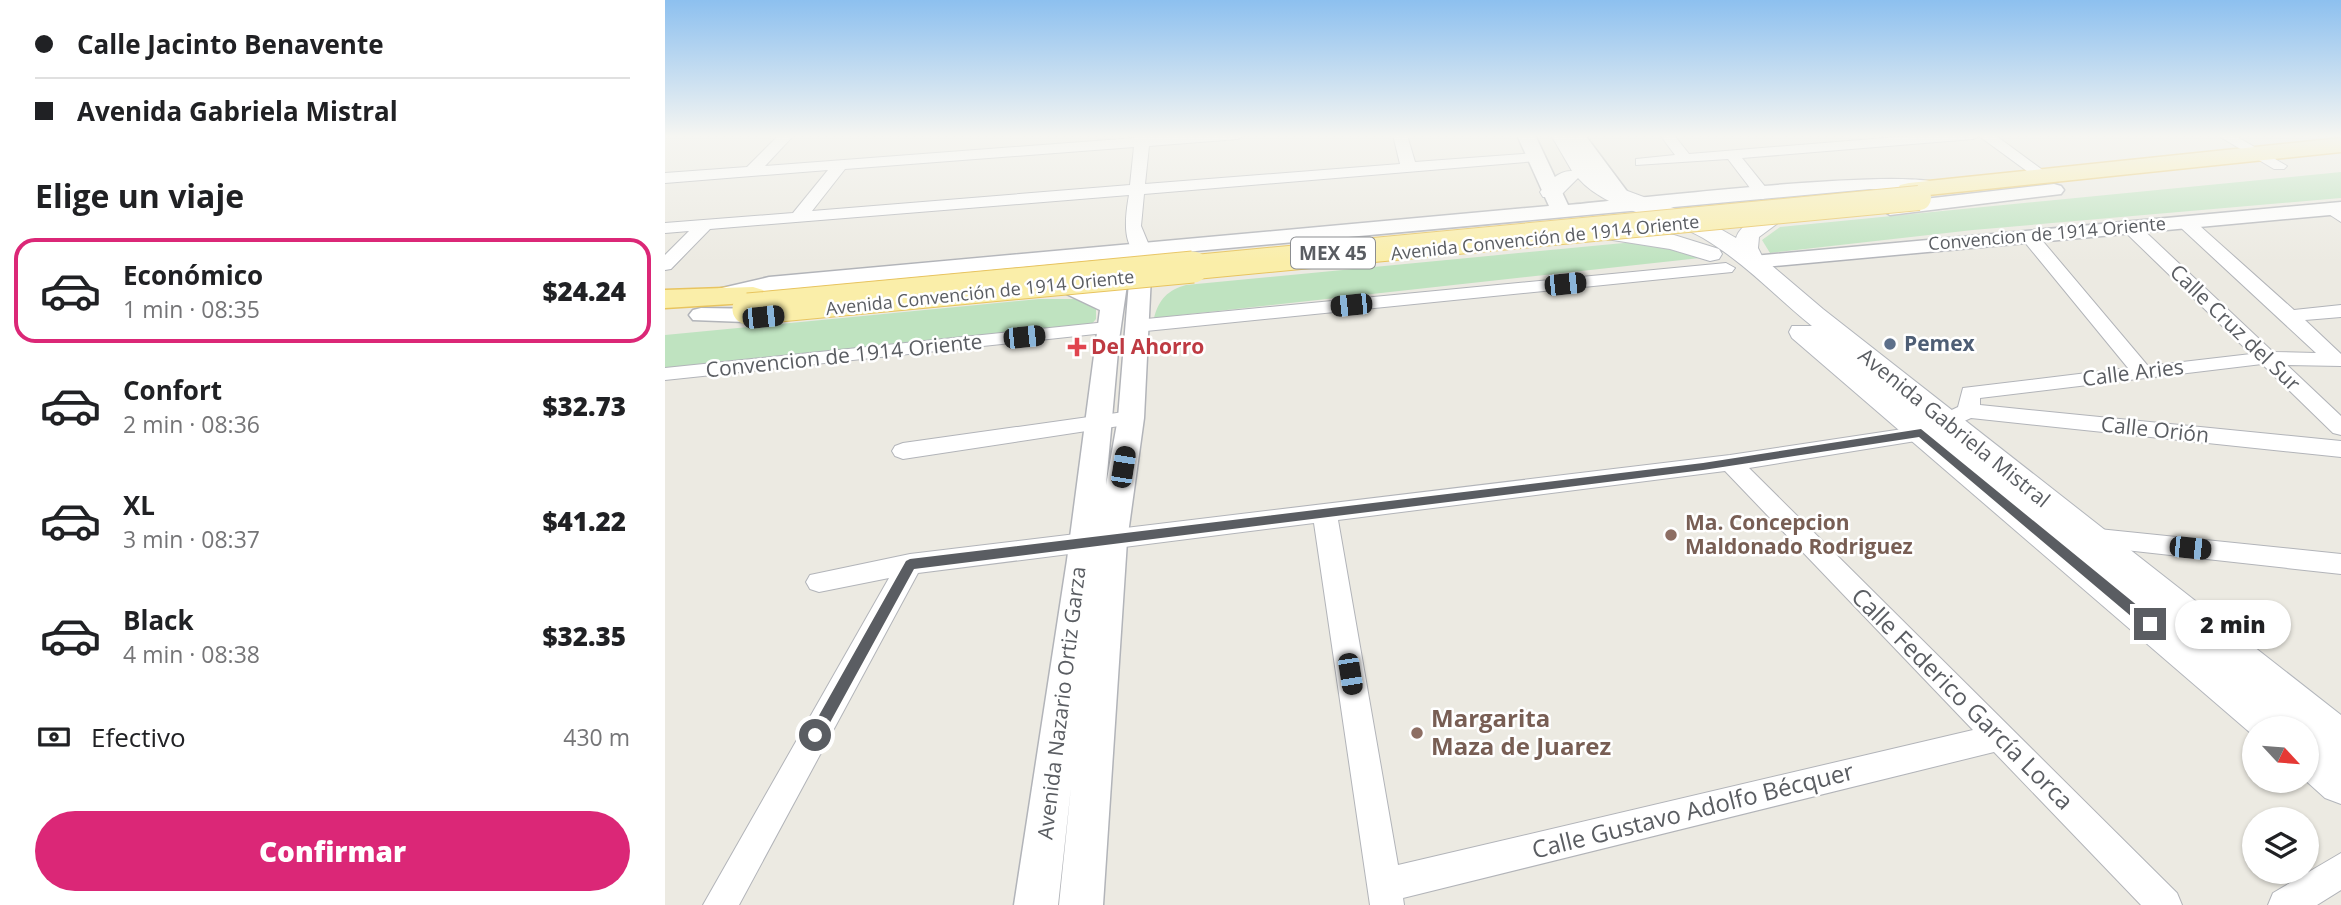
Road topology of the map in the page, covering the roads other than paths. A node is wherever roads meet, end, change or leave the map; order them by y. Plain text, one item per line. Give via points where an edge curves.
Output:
1 (830, 177) edge
2 (1140, 177) edge
3 (1282, 177) edge
4 (1546, 177) edge
5 (1568, 177) edge
6 (1570, 177) edge
7 (1590, 177) edge
8 (1600, 177) edge
9 (1750, 177) edge
10 (2041, 177) edge
11 (2081, 177) edge
12 (2116, 177) edge
13 (2047, 182) junction
14 (1139, 190) junction
15 (1920, 192) junction
16 (1763, 194) junction
17 (1556, 202) junction
18 (1619, 210) junction
19 (2337, 211) edge
20 (800, 215) junction
21 (1778, 215) junction
22 (2185, 222) junction
23 (705, 225) junction
24 (1682, 225) junction
25 (2129, 226) junction
26 (665, 228) edge
27 (2029, 236) junction
28 (1730, 261) junction
29 (665, 265) edge
30 (1126, 276) junction
31 (665, 299) edge
32 (706, 307) junction
33 (2341, 311) edge
34 (2290, 316) junction
35 (665, 319) edge
36 (2265, 358) junction
37 (2337, 360) edge
38 (2142, 372) junction
39 (665, 374) edge
40 (1131, 418) junction
41 (1945, 421) junction
42 (1099, 423) junction
43 (2341, 428) edge
44 (2341, 449) edge
45 (902, 451) dead end
46 (1730, 463) junction
47 (1325, 515) junction
48 (2089, 537) junction
49 (1097, 543) junction
50 (910, 564) junction
51 (2341, 564) edge
52 (819, 582) dead end
53 (2301, 708) junction
54 (2341, 713) edge
55 (2261, 716) edge
56 (2001, 737) junction
57 (2341, 740) edge
58 (2319, 765) edge
59 (2341, 783) edge
60 (2341, 870) edge
61 (1386, 895) edge
62 (720, 905) edge
63 (1036, 905) edge
64 (1081, 905) edge
65 (2165, 905) edge
66 (2285, 905) edge

1 - 20 street
2 - 14 street
3 - 14 street
4 - 17 street
5 - 17 main road
6 - 18 main road, Avenida Gabriela Mistral via 1586,196
7 - 18 main road, Avenida Gabriela Mistral
8 - 18 street
9 - 16 street
10 - 13 street
11 - 13 main road, Avenida Convención de 1914 Oriente / MEX 45
12 - 13 main road, Avenida Convención de 1914 Oriente / MEX 45
13 - 15 main road, Avenida Convención de 1914 Oriente / MEX 45 via 2016,189
13 - 21 street, Avenida Convención de 1914 Oriente via 1875,210
14 - 20 street
14 - 30 street
15 - 16 street, Avenida Convención de 1914 Oriente via 1870,183
15 - 32 main road, Avenida Convención de 1914 Oriente / MEX 45, bridge
16 - 18 street, Avenida Convención de 1914 Oriente
17 - 18 street, Avenida Convención de 1914 Oriente
17 - 30 street, Avenida Convención de 1914 Oriente
18 - 24 main road, Avenida Gabriela Mistral
18 - 28 main road via 1674,242
18 - 30 street, Avenida Convención de 1914 Oriente
19 - 22 street, Convencion de 1914 Oriente
20 - 23 street
21 - 24 street, Avenida Convención de 1914 Oriente
21 - 28 main road via 1748,234 1746,248
22 - 25 street, Convencion de 1914 Oriente
22 - 34 street
23 - 26 street
23 - 29 street
24 - 28 main road, Avenida Gabriela Mistral
24 - 28 main road, Avenida Gabriela Mistral
25 - 27 street, Convencion de 1914 Oriente
25 - 36 street, Calle Cruz del Sur
27 - 28 street, Convencion de 1914 Oriente
27 - 38 street
28 - 30 street, Convencion de 1914 Oriente
28 - 41 main road, Avenida Gabriela Mistral
30 - 32 street, Avenida Convención de 1914 Oriente via 763,317
30 - 32 street, Avenida Convención de 1914 Oriente via 1079,256 769,284
30 - 39 street, Convencion de 1914 Oriente
30 - 40 street, Avenida Nazario Ortiz Garza
30 - 42 street, Avenida Nazario Ortiz Garza
31 - 32 main road, Avenida Convención de 1914 Oriente / MEX 45
32 - 35 main road, Avenida Convención de 1914 Oriente / MEX 45
33 - 34 street
34 - 37 street
36 - 37 street, Calle Aries
36 - 38 street, Calle Aries
36 - 43 street, Calle Cruz del Sur
38 - 41 street, Calle Aries via 1970,393
40 - 42 street
40 - 49 street, Avenida Nazario Ortiz Garza
41 - 44 street, Calle Orión
41 - 46 street, Calle Orión
41 - 48 main road, Avenida Gabriela Mistral
41 - 55 main road, Avenida Gabriela Mistral
42 - 45 street
42 - 49 street, Avenida Nazario Ortiz Garza
46 - 47 street, Calle Orión
46 - 56 street, Calle Federico García Lorca
47 - 49 street, Calle Orión
47 - 61 street
48 - 51 street
48 - 53 main road, Avenida Gabriela Mistral
49 - 50 street, Calle Orión
49 - 63 street, Avenida Nazario Ortiz Garza
49 - 64 street, Avenida Nazario Ortiz Garza
50 - 52 street, Calle Orión
50 - 62 street
53 - 54 street
53 - 57 main road, Avenida Gabriela Mistral
56 - 61 street, Calle Gustavo Adolfo Bécquer
56 - 65 street, Calle Federico García Lorca
58 - 59 main road
60 - 66 street

